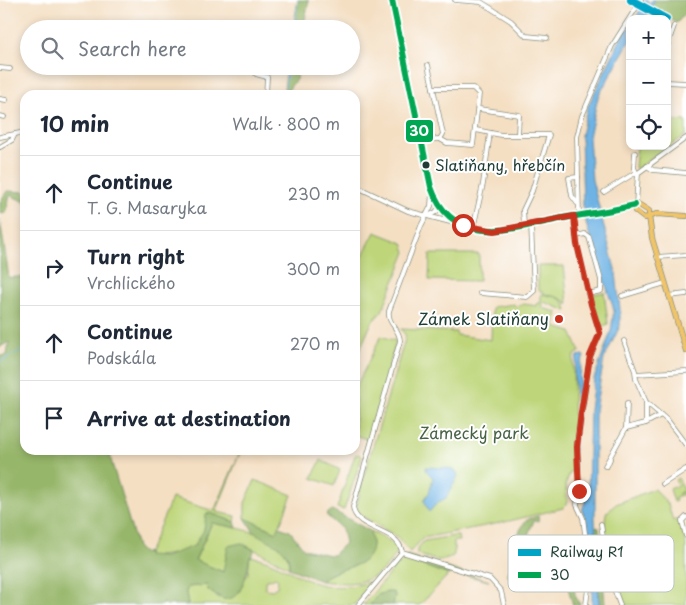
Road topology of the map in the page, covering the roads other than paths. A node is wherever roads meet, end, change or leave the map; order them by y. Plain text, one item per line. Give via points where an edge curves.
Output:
1 (392, 0) edge
2 (454, 0) edge
3 (642, 0) edge
4 (674, 26) dead end
5 (671, 35) edge
6 (547, 38) dead end
7 (428, 65) dead end
8 (0, 68) edge
9 (10, 69) dead end
10 (260, 75) edge
11 (671, 82) edge
12 (686, 83) edge
13 (433, 88) junction
14 (266, 90) edge
15 (0, 99) edge
16 (6, 100) dead end
17 (479, 109) junction
18 (476, 130) junction
19 (20, 133) edge
20 (490, 133) junction
21 (15, 134) junction
22 (518, 134) junction
23 (0, 137) edge
24 (686, 138) edge
25 (421, 140) junction
26 (440, 140) junction
27 (0, 147) edge
28 (635, 153) dead end
29 (647, 166) junction
30 (686, 173) edge
31 (636, 174) junction
32 (578, 176) junction
33 (360, 188) edge
34 (431, 188) junction
35 (637, 188) junction
36 (604, 192) dead end
37 (577, 203) junction
38 (636, 205) junction
39 (440, 206) junction
40 (645, 208) junction
41 (430, 209) junction
42 (613, 210) junction
43 (636, 212) junction
44 (677, 215) junction
45 (427, 216) junction
46 (578, 216) junction
47 (641, 216) junction
48 (650, 216) junction
49 (686, 216) edge
50 (531, 225) junction
51 (524, 226) junction
52 (470, 228) junction
53 (576, 236) junction
54 (652, 238) junction
55 (686, 256) edge
56 (657, 257) junction
57 (665, 284) junction
58 (480, 293) dead end
59 (588, 294) junction
60 (686, 294) edge
61 (622, 296) dead end
62 (669, 296) junction
63 (624, 341) dead end
64 (686, 351) edge
65 (686, 371) edge
66 (636, 374) junction
67 (646, 402) junction
68 (627, 403) dead end
69 (662, 416) junction
70 (646, 423) junction
71 (626, 428) junction
72 (686, 445) edge
73 (610, 459) dead end
74 (686, 469) edge
75 (663, 484) dead end
76 (684, 518) edge
77 (601, 524) dead end
78 (585, 535) edge
79 (602, 535) edge
80 (686, 536) edge
81 (402, 552) junction
82 (588, 592) edge
83 (615, 592) edge
84 (358, 605) edge
85 (504, 605) edge
86 (586, 605) edge
87 (620, 605) edge

1 - 25 main road
2 - 6 street via 481,2 528,36
3 - 32 street via 612,46 580,126
4 - 5 street
7 - 13 street
8 - 9 street
10 - 14 street via 267,77
11 - 12 street
13 - 17 street via 476,89
13 - 26 street via 443,134
15 - 16 street
17 - 18 street
17 - 22 street via 519,115
18 - 20 street
18 - 26 street via 474,143 470,146
19 - 21 street
20 - 22 street
20 - 52 street via 483,184
21 - 23 street
21 - 27 street via 12,140
22 - 51 street via 549,135 523,210
24 - 29 street
25 - 26 street
25 - 34 main road
28 - 31 street
29 - 30 street via 653,170
29 - 31 street
31 - 35 street
31 - 36 street
32 - 37 street
32 - 37 street via 569,179 572,196
33 - 45 street via 404,210
34 - 39 main road
34 - 41 street via 433,199
35 - 38 street
35 - 40 street
37 - 46 street
38 - 40 main road
38 - 42 main road
38 - 43 main road
39 - 41 street
39 - 45 street
39 - 52 main road via 451,218
40 - 44 main road
40 - 48 main road
41 - 45 street
42 - 43 main road
42 - 46 main road
43 - 47 main road
44 - 48 main road
44 - 49 main road
45 - 52 street
45 - 81 street via 389,309 388,318 400,341 353,509 359,518 397,542
46 - 50 main road
46 - 53 street
47 - 48 main road
47 - 54 main road
48 - 54 main road
50 - 51 main road
50 - 58 street via 534,289 527,297
51 - 52 main road via 495,231
53 - 59 street
53 - 59 street via 585,234 589,237 600,280 601,291
54 - 56 main road
55 - 56 street
56 - 57 main road
57 - 61 street
57 - 62 main road
59 - 78 street via 600,333 590,357 577,447 577,506 583,518
60 - 62 street
62 - 64 main road
63 - 66 street
65 - 66 street
66 - 67 street
67 - 69 street
67 - 70 street
68 - 71 street
69 - 70 street
69 - 72 street
70 - 71 street
71 - 73 street
74 - 75 street
76 - 80 street
77 - 79 street
81 - 84 street
81 - 85 street via 490,579 501,591
82 - 86 street
83 - 87 street

